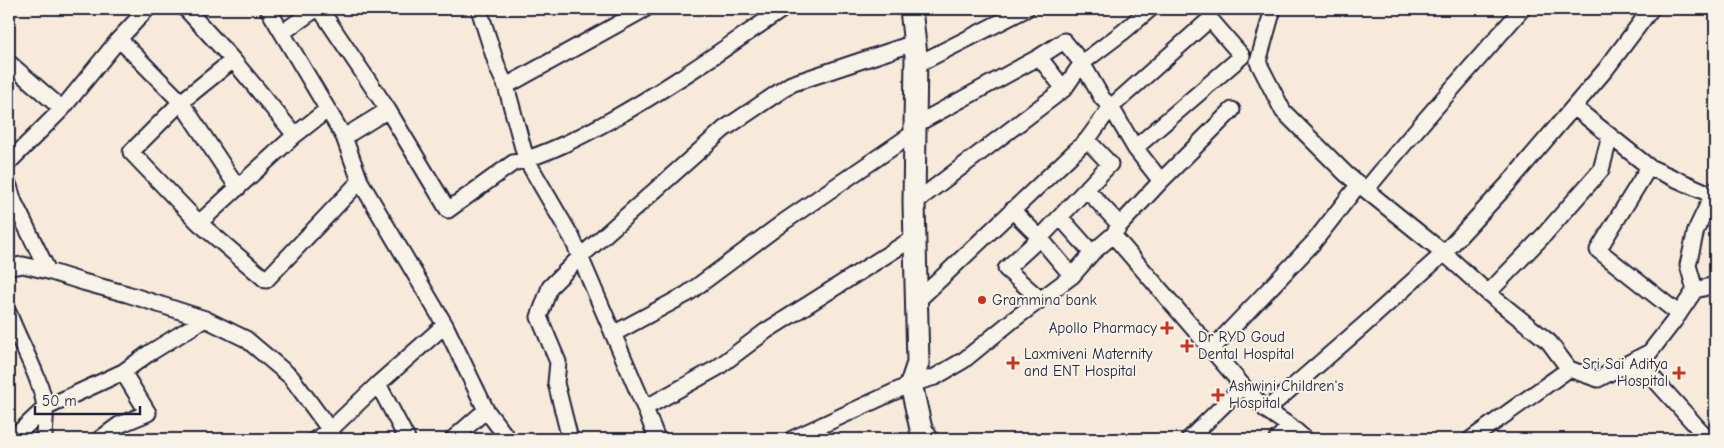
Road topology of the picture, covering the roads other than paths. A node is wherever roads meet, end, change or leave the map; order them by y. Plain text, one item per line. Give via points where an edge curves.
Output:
1 (147, 9) edge
2 (186, 9) edge
3 (268, 9) edge
4 (318, 9) edge
5 (479, 9) edge
6 (645, 9) edge
7 (783, 9) edge
8 (911, 9) edge
9 (1026, 9) edge
10 (1150, 9) edge
11 (1273, 9) edge
12 (1522, 9) edge
13 (1652, 9) edge
14 (1210, 12) edge
15 (284, 32) junction
16 (119, 39) junction
17 (914, 43) junction
18 (1039, 57) junction
19 (233, 60) junction
20 (9, 63) edge
21 (1082, 63) junction
22 (916, 65) junction
23 (506, 86) junction
24 (1064, 89) junction
25 (181, 102) junction
26 (1111, 107) junction
27 (1574, 107) junction
28 (62, 109) junction
29 (327, 110) junction
30 (388, 110) junction
31 (1232, 110) dead end
32 (915, 128) junction
33 (295, 135) junction
34 (1610, 136) junction
35 (344, 137) junction
36 (1087, 140) junction
37 (1135, 148) junction
38 (526, 159) junction
39 (9, 162) edge
40 (1649, 167) junction
41 (1161, 180) junction
42 (360, 181) junction
43 (9, 186) edge
44 (1362, 187) junction
45 (238, 188) junction
46 (1086, 189) junction
47 (1714, 192) edge
48 (914, 203) junction
49 (1012, 210) junction
50 (1060, 217) junction
51 (199, 223) junction
52 (1116, 230) junction
53 (915, 237) junction
54 (1040, 238) junction
55 (1092, 253) junction
56 (1444, 253) junction
57 (580, 257) junction
58 (9, 267) edge
59 (48, 271) junction
60 (1072, 276) junction
61 (1715, 285) edge
62 (1695, 290) junction
63 (1488, 293) junction
64 (1040, 299) junction
65 (916, 302) junction
66 (9, 314) edge
67 (1679, 314) junction
68 (205, 319) junction
69 (445, 325) junction
70 (613, 334) junction
71 (1211, 350) junction
72 (1621, 367) junction
73 (1569, 369) junction
74 (122, 372) junction
75 (378, 384) junction
76 (911, 384) junction
77 (1243, 386) junction
78 (45, 408) junction
79 (645, 408) junction
80 (486, 410) junction
81 (1266, 410) junction
82 (1290, 426) junction
83 (332, 435) edge
84 (12, 439) edge
85 (44, 439) edge
86 (100, 439) edge
87 (316, 439) edge
88 (407, 439) edge
89 (453, 439) edge
90 (508, 439) edge
91 (570, 439) edge
92 (657, 439) edge
93 (792, 439) edge
94 (927, 439) edge
95 (1189, 439) edge
96 (1276, 439) edge
97 (1305, 439) edge
98 (1471, 439) edge
99 (1708, 439) edge

1 - 16 street
2 - 19 street
3 - 15 street
4 - 15 street
4 - 30 street
5 - 23 street
6 - 23 street
7 - 38 street via 624,113 582,136
8 - 17 street
9 - 22 street
10 - 21 street
11 - 44 street via 1258,62 1283,111
12 - 44 street
13 - 27 street
14 - 26 street
14 - 37 street via 1242,56
15 - 29 street
16 - 25 street
16 - 28 street
17 - 22 street
17 - 57 street via 791,84 724,129
18 - 21 street via 1064,41
18 - 24 street
18 - 32 street
19 - 25 street
19 - 33 street
20 - 28 street
21 - 24 street
21 - 26 street via 1102,98
22 - 32 street
23 - 38 street
24 - 48 street
25 - 45 street
25 - 51 street via 131,152
26 - 36 street
26 - 37 street
27 - 34 street
27 - 56 street
28 - 39 street
29 - 33 street
29 - 35 street
30 - 35 street
30 - 38 street via 448,210 513,162
31 - 41 street
32 - 48 street
32 - 70 street via 687,294
33 - 45 street
34 - 40 street
34 - 63 street via 1601,170
35 - 42 street
36 - 46 street via 1110,164
36 - 49 street
37 - 41 street
38 - 57 street
40 - 47 street
40 - 67 street via 1598,250
41 - 52 street
42 - 51 street via 266,280
42 - 69 street
43 - 59 street
44 - 56 street
44 - 71 street
45 - 51 street
46 - 50 street
46 - 52 street
47 - 62 street via 1696,230 1688,265
48 - 53 street
49 - 54 street
49 - 65 street
50 - 54 street
50 - 55 street
52 - 55 street
52 - 71 street
53 - 65 street
53 - 79 street via 766,331 716,368
54 - 60 street
54 - 64 street via 1006,269
55 - 60 street
56 - 63 street
56 - 81 street
57 - 70 street
57 - 91 street via 550,287 539,317 558,362 556,383
58 - 59 street via 23,265
59 - 68 street
60 - 64 street
61 - 62 street
62 - 67 street
63 - 73 street via 1549,342
64 - 76 street via 964,360 935,377
65 - 76 street via 918,363
66 - 78 street via 40,384
67 - 72 street via 1650,352
68 - 74 street
68 - 83 street via 246,339 291,377
69 - 75 street
69 - 80 street
70 - 79 street
71 - 77 street
72 - 73 street via 1598,379
72 - 99 street via 1640,371 1655,380
73 - 98 street
74 - 78 street
74 - 86 street via 148,413 119,425
75 - 83 street
75 - 88 street
76 - 93 street
76 - 94 street via 921,429
77 - 81 street
77 - 95 street
78 - 84 street
78 - 85 street
79 - 92 street
80 - 89 street
80 - 90 street
81 - 82 street
82 - 96 street
82 - 97 street
83 - 87 street

